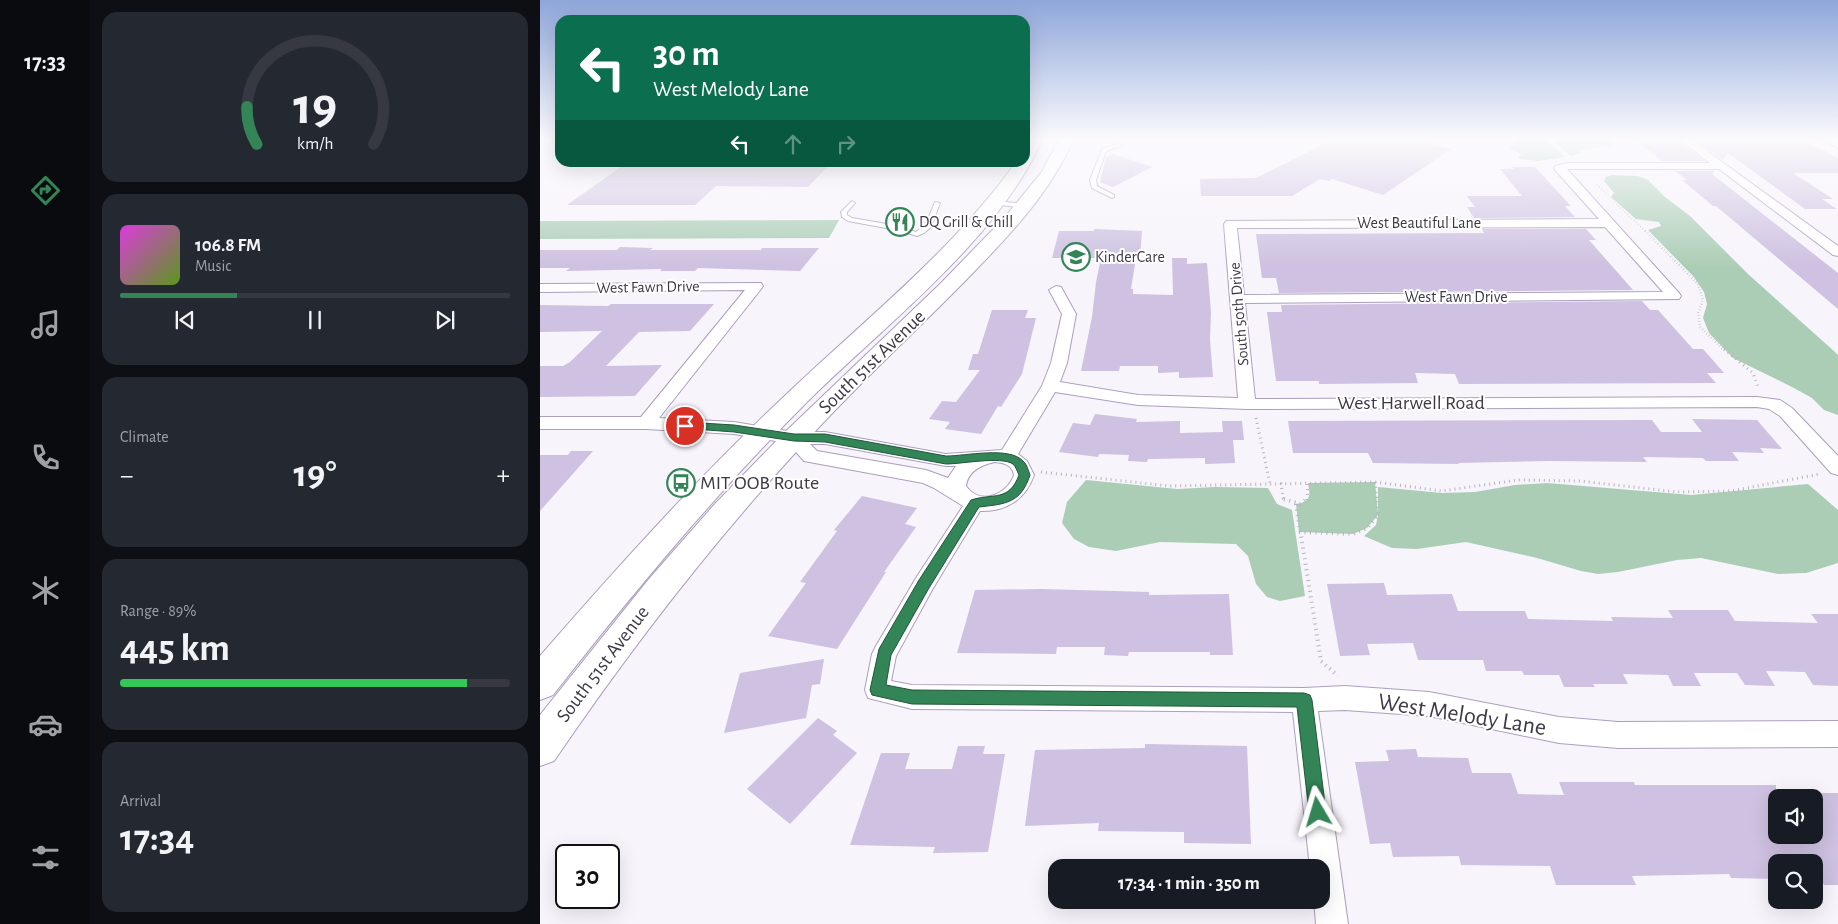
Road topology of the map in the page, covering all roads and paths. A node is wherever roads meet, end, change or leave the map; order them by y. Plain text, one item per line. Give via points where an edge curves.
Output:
1 (1011, 181) edge
2 (1042, 181) edge
3 (1093, 181) edge
4 (1569, 181) edge
5 (1741, 181) edge
6 (1112, 196) dead end
7 (852, 203) dead end
8 (937, 203) dead end
9 (996, 203) junction
10 (1024, 206) junction
11 (1607, 223) junction
12 (1230, 224) joint
13 (1838, 252) edge
14 (756, 286) joint
15 (540, 288) edge
16 (1056, 290) dead end
17 (1238, 299) junction
18 (1050, 386) junction
19 (1252, 404) junction
20 (540, 423) edge
21 (646, 423) junction
22 (763, 432) junction
23 (794, 438) junction
24 (1007, 457) junction
25 (981, 458) junction
26 (1023, 469) junction
27 (1832, 469) edge
28 (1375, 482) junction
29 (1281, 483) junction
30 (1308, 483) junction
31 (1270, 484) junction
32 (967, 498) junction
33 (1296, 504) junction
34 (1299, 532) junction
35 (540, 683) edge
36 (1345, 698) junction
37 (1304, 700) junction
38 (1838, 734) edge
39 (540, 747) edge
40 (1332, 924) edge

1 - 9 main road, South 51st Avenue
2 - 10 main road, South 51st Avenue
3 - 6 lane via 1097,190
4 - 11 street
5 - 13 street
7 - 8 lane via 844,212 850,220 917,234 930,225
9 - 10 lane
9 - 22 main road, South 51st Avenue via 949,255
10 - 23 main road, South 51st Avenue via 948,287
11 - 12 street, West Beautiful Lane
11 - 17 street, West Fawn Drive via 1674,296
12 - 17 street, South 50th Drive
14 - 15 street, West Fawn Drive
14 - 21 street
16 - 18 street via 1069,314 1059,363
17 - 19 street, South 50th Drive
18 - 19 street, West Harwell Road via 1138,400
18 - 24 street
19 - 27 street, West Harwell Road via 1757,402 1774,404 1786,412
19 - 31 path
20 - 21 street
21 - 22 street
22 - 23 street
22 - 35 main road, South 51st Avenue via 638,565
23 - 25 street via 825,438 946,460
23 - 32 street via 811,456 926,477
23 - 39 main road, South 51st Avenue via 700,540 621,638
24 - 25 street
24 - 26 street
25 - 32 street via 965,467 956,480 956,487
26 - 31 path via 1169,486
26 - 32 street via 1024,480 1009,497 992,503
27 - 28 path via 1816,476 1731,491 1677,492 1580,481 1518,480 1442,491
28 - 30 path
28 - 34 path via 1378,515 1367,528 1352,534
29 - 30 path
29 - 31 path
29 - 33 path via 1283,498
30 - 33 path via 1309,499
32 - 37 street, West Melody Lane via 884,654 877,690 912,697
33 - 34 path
34 - 36 path via 1321,661 1341,679
36 - 37 street, West Melody Lane
36 - 38 street, West Melody Lane via 1429,704 1559,730 1618,734
37 - 40 street

